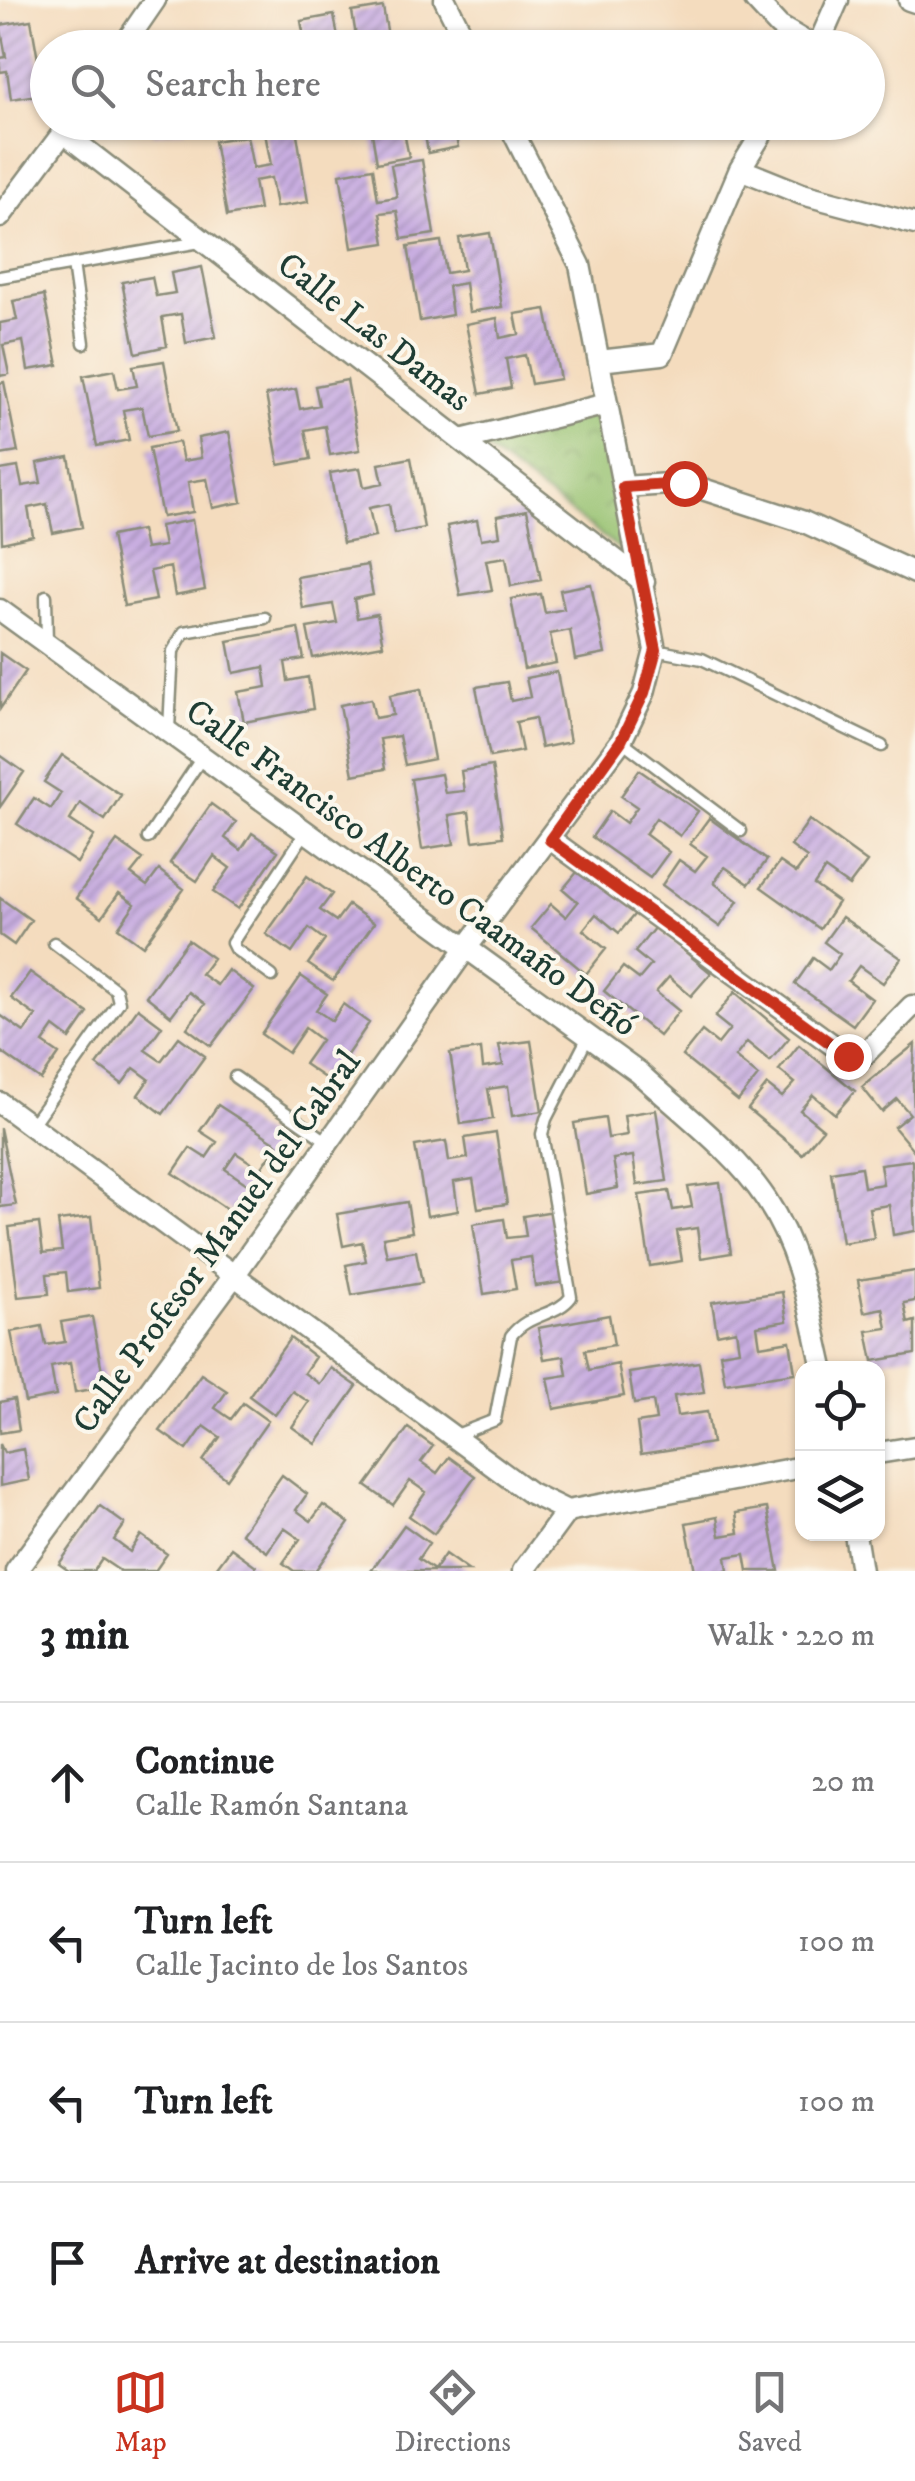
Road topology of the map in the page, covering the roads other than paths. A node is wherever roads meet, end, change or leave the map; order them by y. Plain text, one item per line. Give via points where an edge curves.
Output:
1 (155, 0) edge
2 (444, 0) edge
3 (755, 0) edge
4 (838, 0) edge
5 (134, 30) edge
6 (460, 30) edge
7 (786, 30) edge
8 (824, 30) edge
9 (58, 140) edge
10 (82, 140) edge
11 (517, 140) edge
12 (758, 140) edge
13 (740, 168) junction
14 (0, 216) edge
15 (915, 224) edge
16 (206, 241) junction
17 (73, 264) junction
18 (0, 276) edge
19 (84, 343) dead end
20 (599, 362) junction
21 (607, 404) junction
22 (461, 440) junction
23 (623, 487) junction
24 (915, 573) edge
25 (644, 582) junction
26 (46, 596) dead end
27 (0, 610) edge
28 (265, 618) dead end
29 (48, 643) junction
30 (656, 650) junction
31 (168, 729) junction
32 (621, 741) junction
33 (882, 746) dead end
34 (204, 755) junction
35 (307, 830) junction
36 (741, 831) dead end
37 (148, 838) dead end
38 (550, 840) junction
39 (54, 943) dead end
40 (467, 947) junction
41 (272, 976) dead end
42 (914, 1006) edge
43 (588, 1036) junction
44 (235, 1076) dead end
45 (0, 1103) edge
46 (31, 1126) junction
47 (329, 1142) junction
48 (234, 1277) junction
49 (821, 1361) edge
50 (453, 1437) junction
51 (915, 1446) edge
52 (885, 1452) edge
53 (795, 1468) edge
54 (567, 1511) junction
55 (856, 1541) edge
56 (16, 1571) edge
57 (523, 1571) edge
58 (861, 1571) edge

1 - 5 street
2 - 6 street
3 - 7 street
4 - 8 street
9 - 14 street
10 - 16 street, Calle Las Damas
11 - 20 street via 580,265
12 - 13 street
13 - 15 street via 802,194
13 - 20 street via 662,354
16 - 17 lane
16 - 22 street, Calle Las Damas
17 - 18 lane
17 - 19 lane
20 - 21 street
21 - 22 street
21 - 23 street
22 - 25 street, Calle Las Damas
23 - 24 street via 684,483 804,522
23 - 25 street
25 - 30 street
26 - 29 lane
27 - 29 street, Calle Francisco Alberto Caamaño Deñó
28 - 31 lane via 184,632 173,651
29 - 31 street, Calle Francisco Alberto Caamaño Deñó
30 - 32 street, Calle Profesor Manuel del Cabral
30 - 33 lane via 702,660
31 - 34 street, Calle Francisco Alberto Caamaño Deñó
32 - 36 lane
32 - 38 street, Calle Profesor Manuel del Cabral
34 - 35 street, Calle Francisco Alberto Caamaño Deñó
34 - 37 lane
35 - 40 street, Calle Francisco Alberto Caamaño Deñó
35 - 41 lane via 232,943
38 - 40 street, Calle Profesor Manuel del Cabral
38 - 42 street via 848,1056 863,1056
39 - 46 lane via 116,990 119,1002
40 - 43 street, Calle Francisco Alberto Caamaño Deñó
40 - 47 street, Calle Profesor Manuel del Cabral
43 - 49 street, Calle Francisco Alberto Caamaño Deñó via 639,1073 766,1200 802,1273
43 - 50 lane via 542,1134 571,1297 511,1336 495,1420
44 - 47 lane
45 - 46 street
46 - 48 street
47 - 48 street, Calle Profesor Manuel del Cabral
48 - 50 street
48 - 56 street, Calle Profesor Manuel del Cabral
50 - 54 street via 530,1493
51 - 52 street
53 - 54 street
54 - 57 street
55 - 58 street

